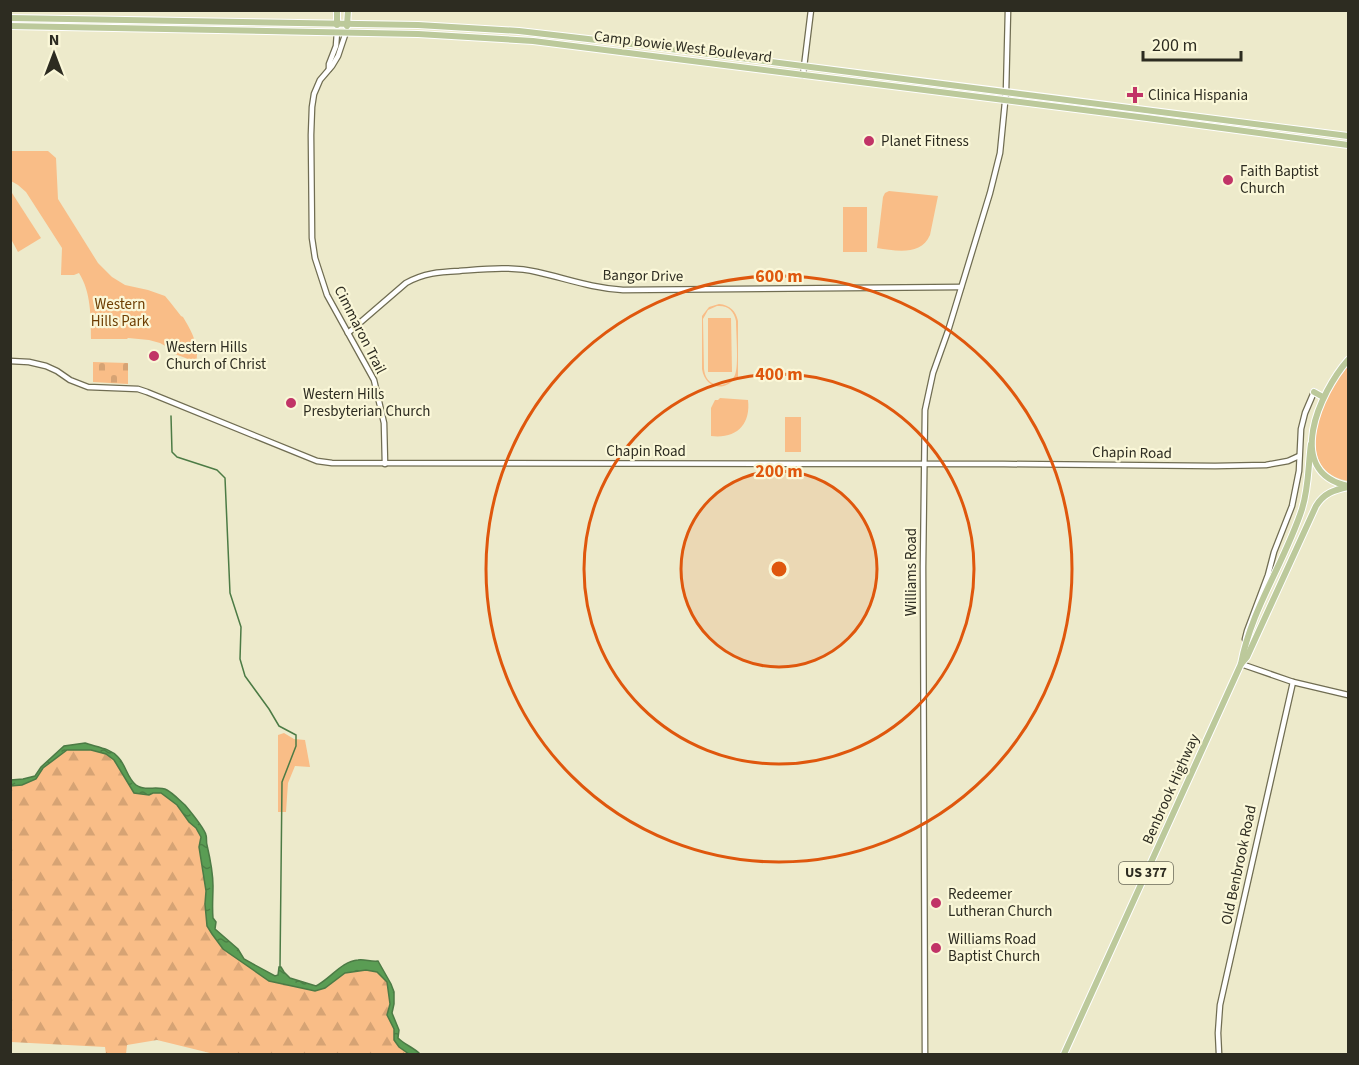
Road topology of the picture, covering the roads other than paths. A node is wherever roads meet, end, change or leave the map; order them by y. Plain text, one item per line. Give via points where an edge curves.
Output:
1 (337, 10) edge
2 (348, 10) edge
3 (811, 10) edge
4 (1008, 10) edge
5 (10, 18) edge
6 (237, 22) junction
7 (338, 24) junction
8 (347, 24) junction
9 (10, 26) edge
10 (237, 30) junction
11 (337, 32) junction
12 (346, 32) junction
13 (556, 34) junction
14 (533, 41) junction
15 (804, 66) junction
16 (329, 69) junction
17 (803, 75) junction
18 (1006, 92) junction
19 (1005, 101) junction
20 (1348, 136) edge
21 (1348, 146) edge
22 (961, 287) junction
23 (348, 333) junction
24 (1348, 360) edge
25 (10, 362) edge
26 (1314, 392) joint
27 (1323, 398) junction
28 (1311, 444) junction
29 (1299, 456) junction
30 (385, 464) junction
31 (924, 464) junction
32 (1348, 486) edge
33 (1244, 646) junction
34 (1241, 664) junction
35 (1293, 682) junction
36 (1348, 695) edge
37 (925, 1054) edge
38 (1064, 1054) edge
39 (1219, 1054) edge

1 - 7 main road
2 - 8 main road
3 - 15 street
4 - 18 street, Williams Road
5 - 6 main road, Camp Bowie West Boulevard
6 - 7 main road, Camp Bowie West Boulevard
6 - 10 main road
7 - 8 main road, Camp Bowie West Boulevard
7 - 11 main road
8 - 12 main road
8 - 13 main road, Camp Bowie West Boulevard
9 - 10 main road, Camp Bowie West Boulevard
10 - 11 main road, Camp Bowie West Boulevard
11 - 12 main road, Camp Bowie West Boulevard
11 - 16 street, Cimmaron Trail
12 - 14 main road, Camp Bowie West Boulevard
12 - 16 street, Cimmaron Trail
13 - 14 main road via 536,35
13 - 15 main road, Camp Bowie West Boulevard
14 - 17 main road, Camp Bowie West Boulevard
15 - 17 street
15 - 18 main road, Camp Bowie West Boulevard
16 - 23 street, Cimmaron Trail via 316,88 312,107 312,238 327,295
17 - 19 main road, Camp Bowie West Boulevard
18 - 19 street, Williams Road
18 - 20 main road, Camp Bowie West Boulevard
19 - 21 main road, Camp Bowie West Boulevard
19 - 22 street, Williams Road via 1000,153
22 - 23 street, Bangor Drive via 607,289 536,271 495,268 417,277
22 - 31 street, Williams Road via 924,410
23 - 30 street, Cimmaron Trail via 374,380 384,423
24 - 27 main road, US 377
25 - 30 street, Chapin Road via 46,366 88,387 140,390 317,461
26 - 27 main road
26 - 29 street, Benbrook Highway via 1301,429
27 - 28 main road, US 377
28 - 32 main road via 1322,472
28 - 33 main road, Benbrook Highway / US 377 via 1302,510
29 - 31 street, Chapin Road via 1260,465
29 - 33 street, Benbrook Highway via 1293,506 1246,631
30 - 31 street, Chapin Road
31 - 37 street, Williams Road
32 - 34 main road, Benbrook Highway / US 377 via 1329,492 1316,506
33 - 34 main road, Benbrook Highway / US 377
34 - 35 street
34 - 38 main road, Benbrook Highway / US 377
35 - 36 street
35 - 39 street, Old Benbrook Road via 1220,1005

